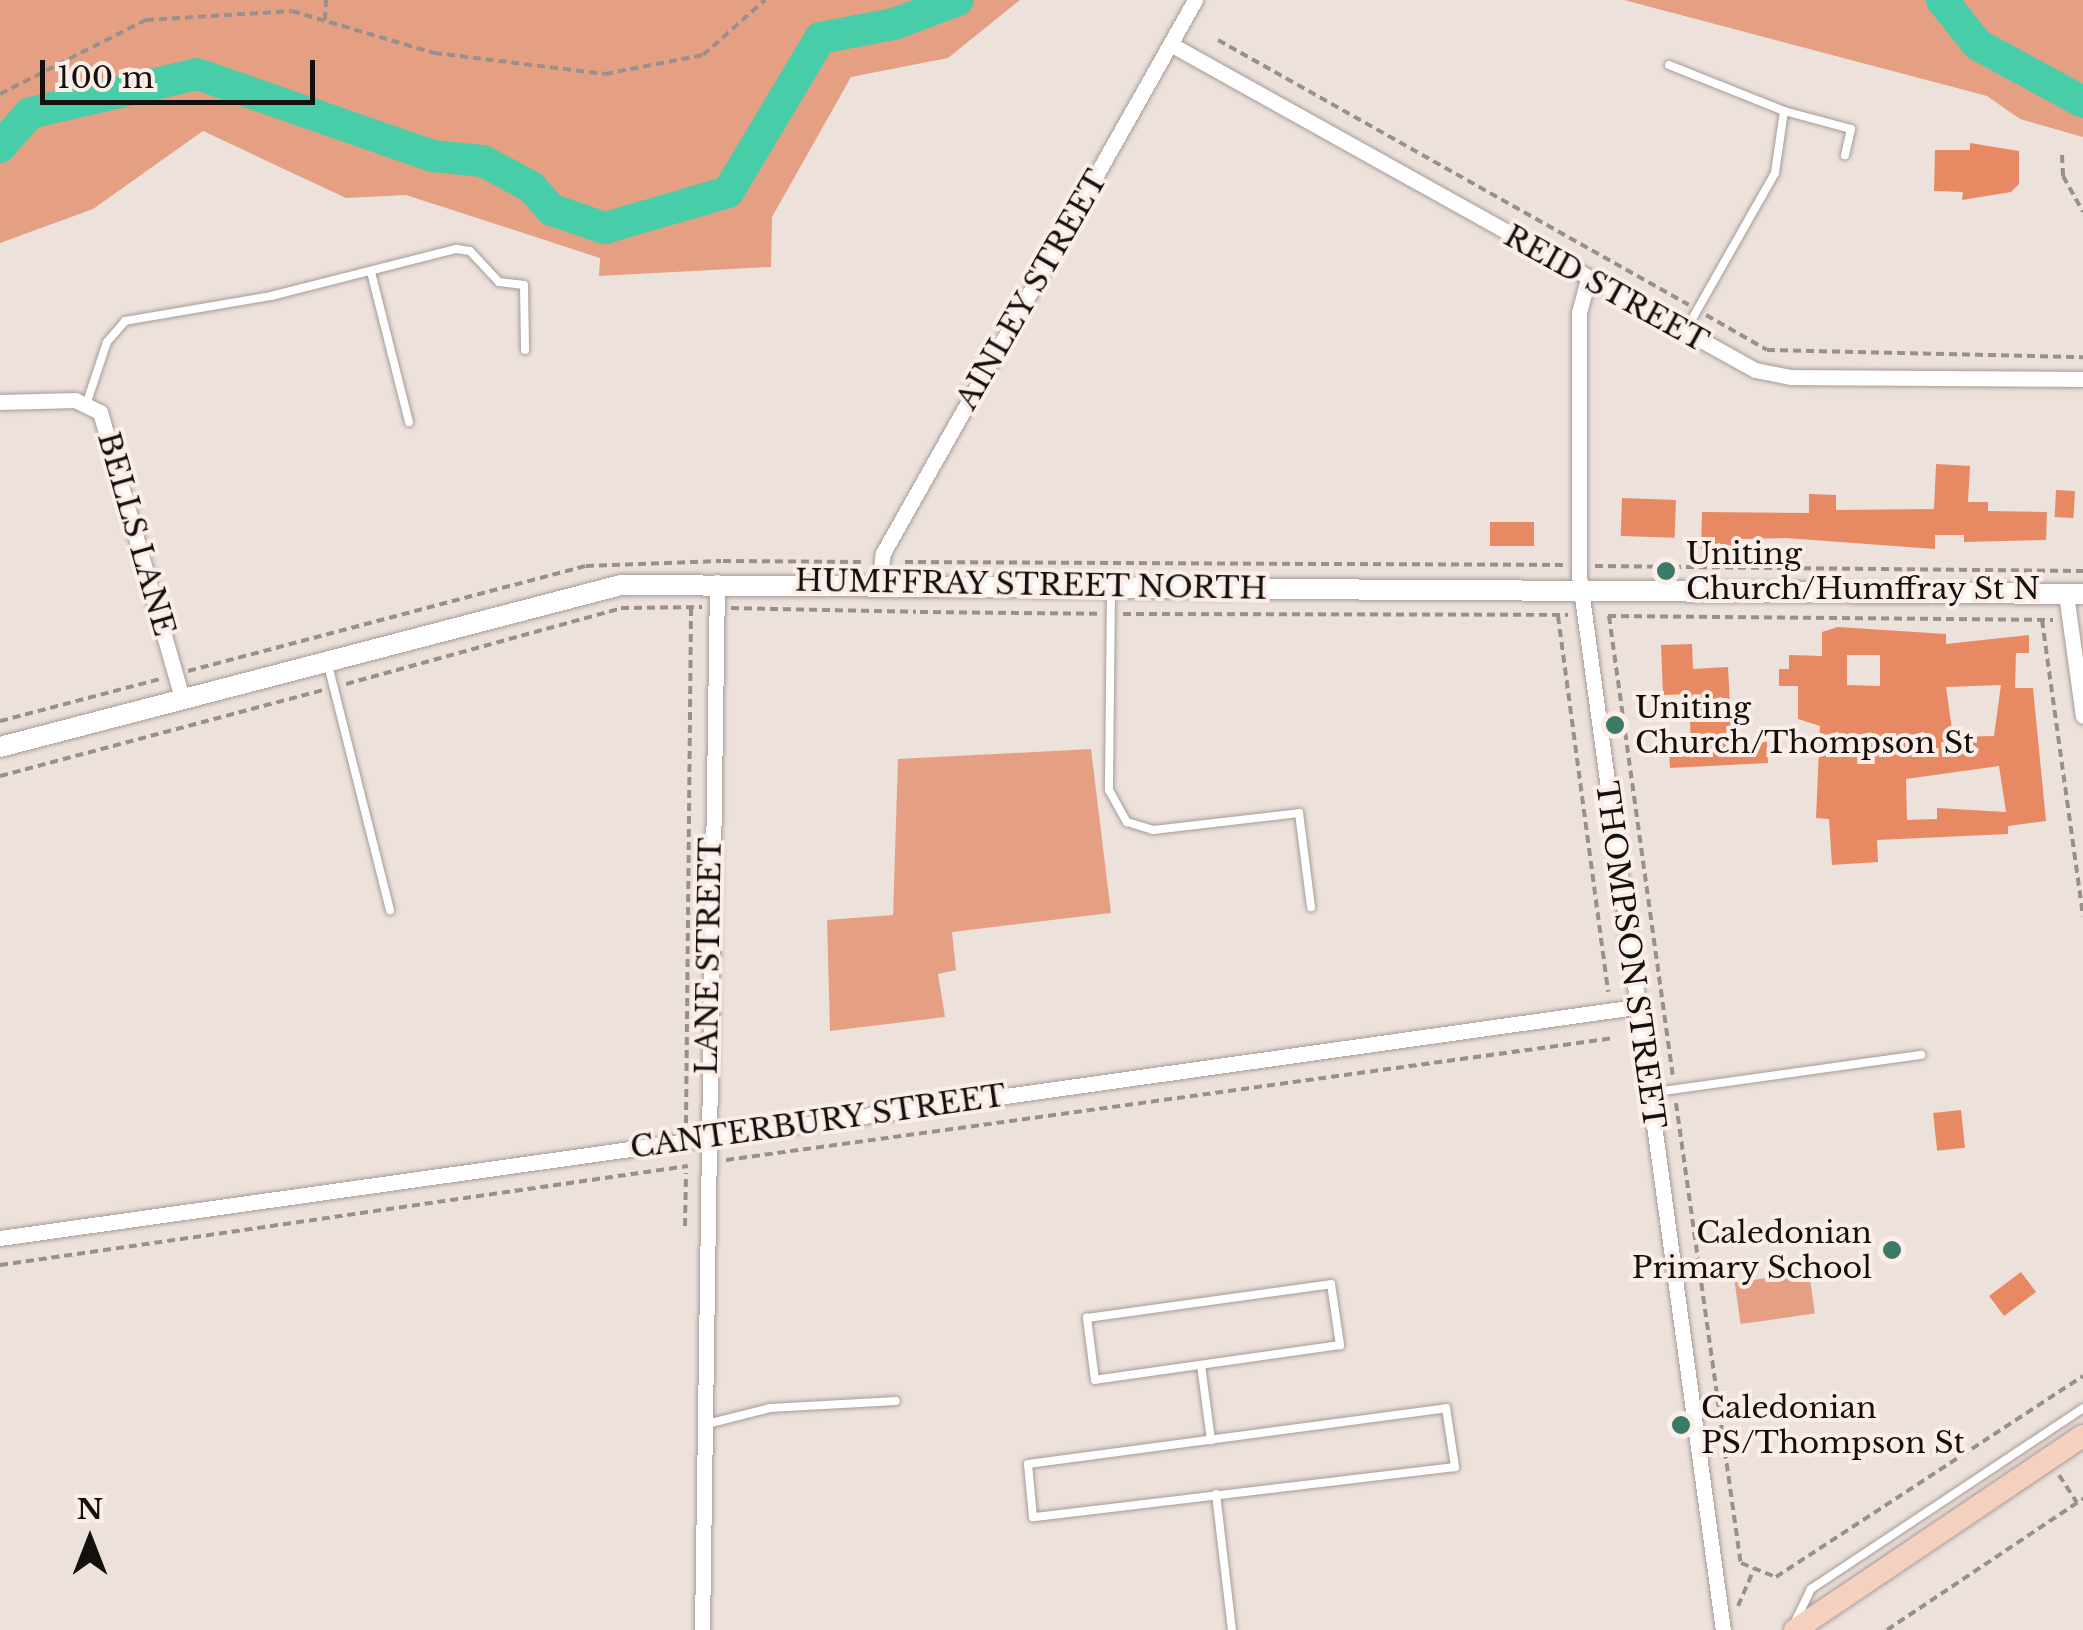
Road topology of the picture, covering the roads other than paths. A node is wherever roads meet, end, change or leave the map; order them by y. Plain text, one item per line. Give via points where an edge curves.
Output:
1 (1196, 0) edge
2 (1172, 44) junction
3 (1669, 65) dead end
4 (1784, 111) junction
5 (1846, 155) dead end
6 (371, 272) junction
7 (1588, 279) junction
8 (1684, 333) junction
9 (526, 350) dead end
10 (2083, 379) edge
11 (0, 402) edge
12 (87, 402) junction
13 (409, 422) dead end
14 (717, 582) junction
15 (879, 584) junction
16 (1112, 586) junction
17 (1581, 590) junction
18 (2075, 594) edge
19 (327, 661) junction
20 (182, 698) junction
21 (2083, 716) edge
22 (0, 747) edge
23 (1310, 907) dead end
24 (390, 910) dead end
25 (1636, 1007) junction
26 (1921, 1055) dead end
27 (1649, 1093) junction
28 (704, 1138) junction
29 (0, 1238) edge
30 (1202, 1365) junction
31 (896, 1401) dead end
32 (2083, 1408) edge
33 (703, 1425) junction
34 (2083, 1436) edge
35 (1211, 1440) junction
36 (1216, 1494) junction
37 (702, 1630) edge
38 (1232, 1630) edge
39 (1723, 1630) edge
40 (1794, 1630) edge

1 - 2 street, AINLEY STREET
2 - 7 street, REID STREET
2 - 15 street, AINLEY STREET via 883,553
3 - 4 lane via 1734,98
4 - 5 lane via 1851,129
4 - 8 lane via 1775,173
6 - 9 lane via 470,251 499,282 526,288
6 - 12 lane via 125,322 107,342
6 - 13 lane
7 - 8 street, REID STREET
7 - 17 street, THOMPSON STREET via 1579,313
8 - 10 street, REID STREET via 1777,376
11 - 12 street, BELLS LANE
12 - 20 street, BELLS LANE via 104,421
14 - 15 street, HUMFFRAY STREET NORTH
14 - 19 street, HUMFFRAY STREET NORTH via 608,586
14 - 28 street, LANE STREET
15 - 16 street, HUMFFRAY STREET NORTH
16 - 17 street, HUMFFRAY STREET NORTH
16 - 23 lane via 1109,790 1128,822 1154,830 1298,813
17 - 18 street, HUMFFRAY STREET NORTH
17 - 25 street, THOMPSON STREET
18 - 21 street via 2069,620
19 - 20 street, HUMFFRAY STREET NORTH
19 - 24 lane
20 - 22 street, HUMFFRAY STREET NORTH
25 - 27 street, THOMPSON STREET
25 - 28 street, CANTERBURY STREET
26 - 27 lane
27 - 39 street, THOMPSON STREET
28 - 29 street, CANTERBURY STREET
28 - 33 street, LANE STREET
30 - 30 lane via 1095,1380 1087,1318 1332,1284 1340,1345
30 - 35 lane
31 - 33 lane via 770,1408
32 - 40 lane via 1806,1593
33 - 37 street, LANE STREET
34 - 40 main road
35 - 36 lane via 1028,1464 1034,1517
35 - 36 lane via 1446,1408 1455,1467
36 - 38 lane

